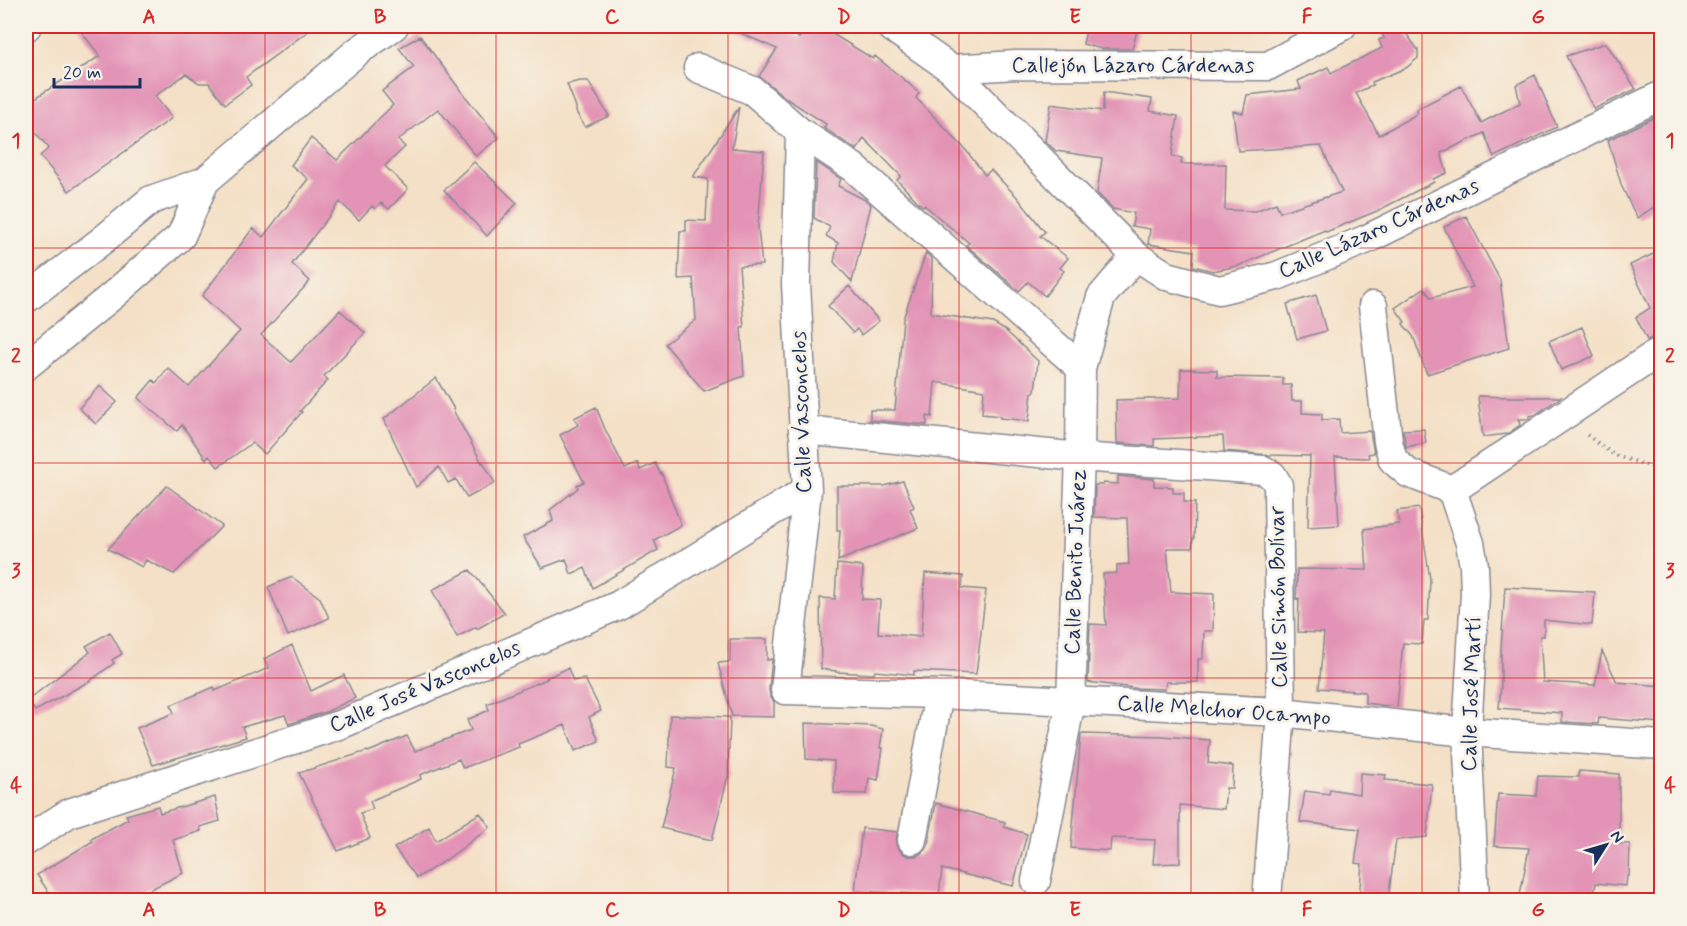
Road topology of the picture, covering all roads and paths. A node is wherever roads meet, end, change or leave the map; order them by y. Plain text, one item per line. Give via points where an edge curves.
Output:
1 (394, 26) edge
2 (890, 26) edge
3 (1342, 26) edge
4 (698, 68) dead end
5 (951, 69) junction
6 (1662, 95) edge
7 (800, 132) junction
8 (205, 181) junction
9 (1136, 256) junction
10 (26, 299) edge
11 (1373, 306) dead end
12 (1662, 350) edge
13 (26, 366) edge
14 (1081, 368) junction
15 (1562, 416) junction
16 (803, 430) junction
17 (1080, 457) junction
18 (1662, 470) edge
19 (807, 490) junction
20 (1452, 490) junction
21 (785, 690) joint
22 (939, 694) junction
23 (1071, 701) junction
24 (1281, 712) junction
25 (1467, 732) junction
26 (1662, 745) edge
27 (912, 840) dead end
28 (26, 842) edge
29 (1036, 881) dead end
30 (1267, 900) edge
31 (1475, 900) edge

1 - 8 street via 358,51
2 - 5 street, Calle Lázaro Cárdenas
3 - 5 street, Callejón Lázaro Cárdenas via 1268,66 1016,65
4 - 7 street via 753,92
5 - 9 street, Calle Lázaro Cárdenas
6 - 9 street, Calle Lázaro Cárdenas via 1367,239 1276,276 1219,291 1167,276
7 - 14 street via 853,166
7 - 16 street, Calle Vasconcelos via 796,284
8 - 10 street via 150,200
8 - 13 street via 180,236
9 - 14 street, Calle Benito Juárez via 1101,297
11 - 20 street via 1393,460 1408,473
12 - 15 street
14 - 17 street, Calle Benito Juárez
15 - 18 path via 1614,455
15 - 20 street
16 - 17 street
16 - 19 street, Calle Vasconcelos
17 - 23 street, Calle Benito Juárez
17 - 24 street, Calle Simón Bolívar via 1263,470 1272,475 1278,485
19 - 21 street, Calle Vasconcelos
19 - 28 street, Calle José Vasconcelos via 619,605 342,724 69,813
20 - 25 street, Calle José Martí via 1470,543 1474,575
21 - 22 street, Calle Melchor Ocampo
22 - 23 street, Calle Melchor Ocampo
22 - 27 street
23 - 24 street, Calle Melchor Ocampo
23 - 29 street, Calle Benito Juárez
24 - 25 street, Calle Melchor Ocampo
24 - 30 street, Calle Simón Bolívar
25 - 26 street, Calle Melchor Ocampo
25 - 31 street, Calle José Martí

